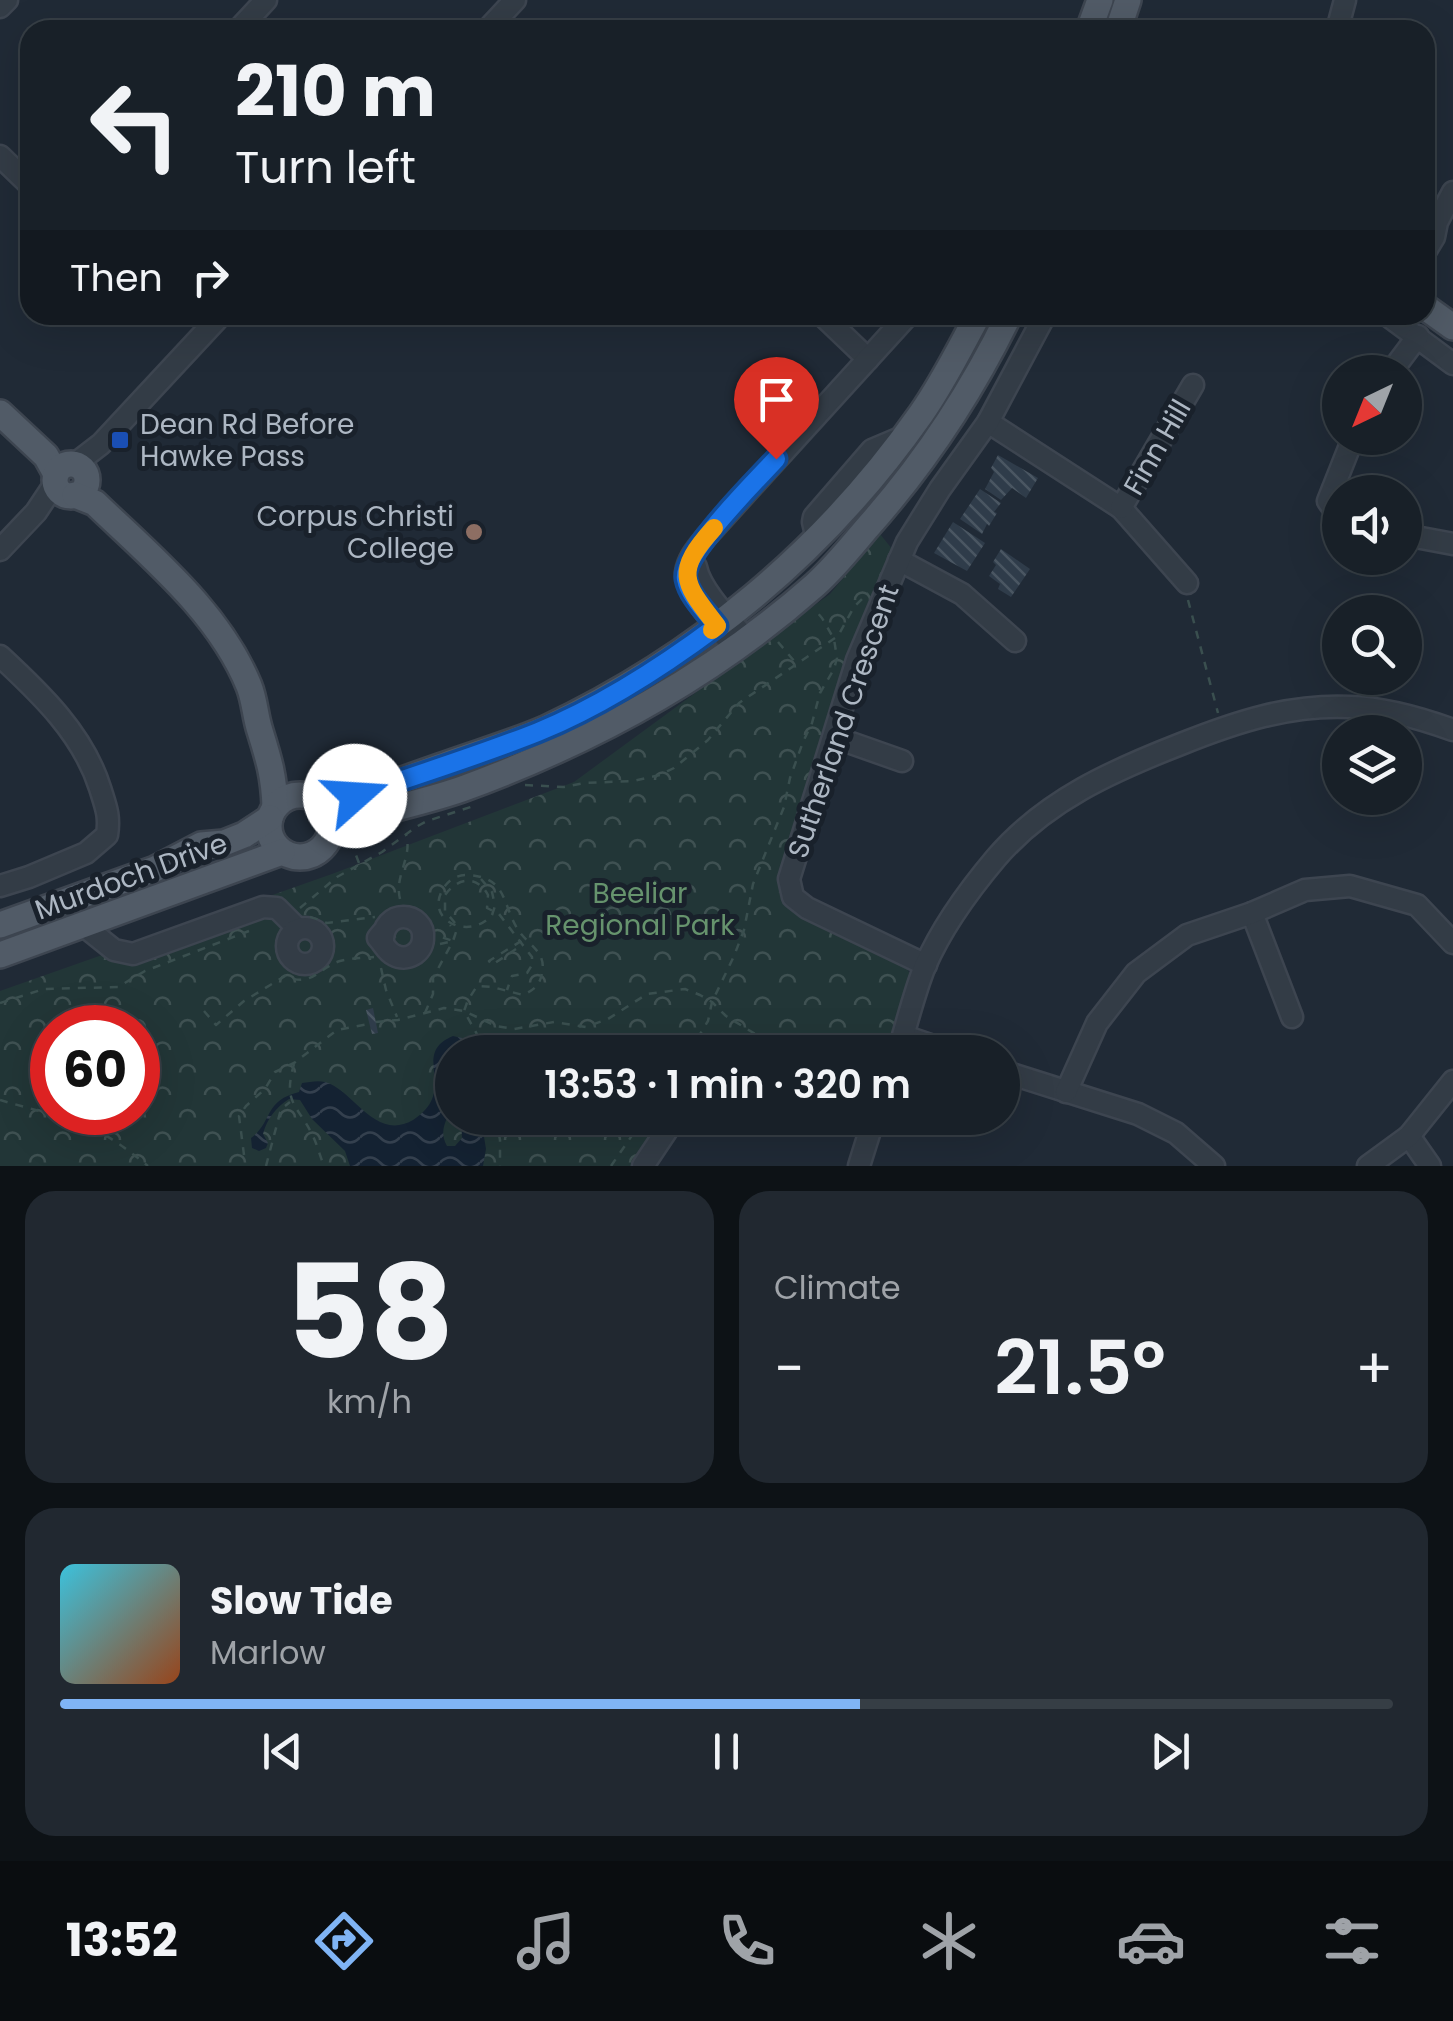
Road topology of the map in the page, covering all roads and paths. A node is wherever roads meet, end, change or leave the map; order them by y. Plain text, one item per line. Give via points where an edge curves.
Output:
1 (7, 0) edge
2 (266, 0) edge
3 (515, 0) edge
4 (0, 8) edge
5 (247, 20) edge
6 (496, 20) edge
7 (0, 156) edge
8 (20, 175) edge
9 (1453, 192) edge
10 (1435, 220) edge
11 (211, 325) edge
12 (832, 325) edge
13 (898, 325) edge
14 (972, 325) edge
15 (1003, 325) edge
16 (1040, 325) edge
17 (1402, 325) edge
18 (1418, 336) junction
19 (1404, 355) edge
20 (868, 359) junction
21 (1453, 364) edge
22 (1193, 385) dead end
23 (0, 413) edge
24 (988, 422) junction
25 (71, 479) junction
26 (1121, 508) junction
27 (1422, 538) edge
28 (1453, 544) edge
29 (0, 550) edge
30 (900, 560) junction
31 (1188, 584) joint
32 (808, 611) dead end
33 (723, 622) junction
34 (774, 638) dead end
35 (1015, 641) dead end
36 (740, 644) junction
37 (0, 656) edge
38 (796, 664) dead end
39 (255, 704) junction
40 (1223, 728) junction
41 (1453, 730) edge
42 (834, 737) junction
43 (902, 761) dead end
44 (320, 808) junction
45 (272, 812) junction
46 (406, 835) dead end
47 (282, 852) junction
48 (475, 876) junction
49 (466, 877) junction
50 (0, 886) edge
51 (84, 894) junction
52 (403, 910) dead end
53 (1252, 913) junction
54 (297, 920) joint
55 (450, 923) junction
56 (0, 924) edge
57 (460, 927) junction
58 (381, 930) dead end
59 (96, 932) junction
60 (527, 939) junction
61 (1453, 943) edge
62 (524, 948) junction
63 (0, 955) edge
64 (926, 965) junction
65 (507, 992) junction
66 (712, 1002) junction
67 (204, 1011) dead end
68 (464, 1011) junction
69 (425, 1014) junction
70 (1292, 1017) dead end
71 (398, 1020) junction
72 (376, 1022) dead end
73 (369, 1024) dead end
74 (479, 1035) edge
75 (699, 1035) edge
76 (757, 1035) edge
77 (904, 1035) edge
78 (294, 1063) junction
79 (1020, 1077) edge
80 (1453, 1081) edge
81 (1066, 1092) junction
82 (0, 1100) edge
83 (291, 1101) junction
84 (499, 1135) edge
85 (632, 1135) edge
86 (664, 1135) edge
87 (869, 1135) edge
88 (1409, 1136) junction
89 (244, 1154) dead end
90 (148, 1166) edge
91 (266, 1166) edge
92 (324, 1166) edge
93 (500, 1166) edge
94 (611, 1166) edge
95 (643, 1166) edge
96 (859, 1166) edge
97 (1214, 1166) edge
98 (1368, 1166) edge
99 (1430, 1166) edge

1 - 4 street
2 - 5 street
3 - 6 street
7 - 8 street
9 - 10 street
11 - 25 street
12 - 20 street
13 - 20 street
14 - 33 main road via 923,412 869,483 778,578
15 - 36 main road via 962,403 891,501 827,573
16 - 24 street, Sutherland Crescent
17 - 18 street
18 - 19 street
18 - 21 street
20 - 33 street via 692,555 686,579
22 - 26 street, Finn Hill
23 - 25 main road
24 - 26 street
24 - 30 street, Sutherland Crescent
25 - 29 street
25 - 39 main road via 200,608
26 - 31 street
27 - 28 street
30 - 35 street via 962,594
30 - 42 street, Sutherland Crescent via 857,660
31 - 40 path
32 - 66 path via 812,607 828,627 837,658 757,873 744,930
33 - 36 street
33 - 44 main road via 660,667 541,731
34 - 38 path
36 - 44 main road via 661,697 533,761 441,796
37 - 50 street via 68,728 94,768 110,818 107,835 86,853
39 - 44 main road via 288,772
39 - 45 main road via 274,773
40 - 41 street via 1276,712 1350,707
40 - 64 street via 1098,778 1033,822 961,903
42 - 43 street
42 - 64 street, Sutherland Crescent via 788,879 791,891 807,908
44 - 45 main road via 290,796
44 - 47 main road via 327,841 315,853
45 - 47 main road via 268,825
45 - 51 main road, Murdoch Drive via 244,835 201,845
46 - 52 path via 410,847 398,890
47 - 59 main road, Murdoch Drive
48 - 49 path
48 - 57 path, bridge via 488,885 495,906 476,927
48 - 60 path, bridge via 499,889
49 - 55 path via 453,878 440,896
49 - 57 path via 444,902
49 - 62 path via 484,888 487,908
51 - 56 main road, Murdoch Drive
51 - 59 main road
53 - 61 street via 1305,890 1350,886 1417,905
53 - 70 street
53 - 81 street via 1187,935 1136,972 1097,1023
54 - 58 path
54 - 59 street via 263,908 133,954 121,953
55 - 57 path
55 - 69 path via 456,932 433,978
59 - 63 main road, Murdoch Drive
60 - 62 path, bridge via 489,960 492,965
60 - 65 path via 541,954 541,980 523,996
62 - 65 path via 532,964 527,973 512,976
64 - 77 street
65 - 68 path via 476,986
66 - 68 path via 685,989 655,991 586,1027 554,1022 514,1029
66 - 75 path
66 - 76 path
67 - 71 path via 216,1025 286,976 312,978 338,962 378,957
68 - 69 path
68 - 74 path
69 - 71 path
71 - 72 path
73 - 78 path via 337,1030
78 - 83 path
78 - 89 path via 276,1072 239,1116
79 - 81 street
80 - 88 street
81 - 97 street via 1176,1133
82 - 90 path via 100,1133
83 - 91 path via 281,1109
83 - 92 path
84 - 93 path
85 - 94 path
86 - 95 street
87 - 96 street
88 - 98 street
88 - 99 street

